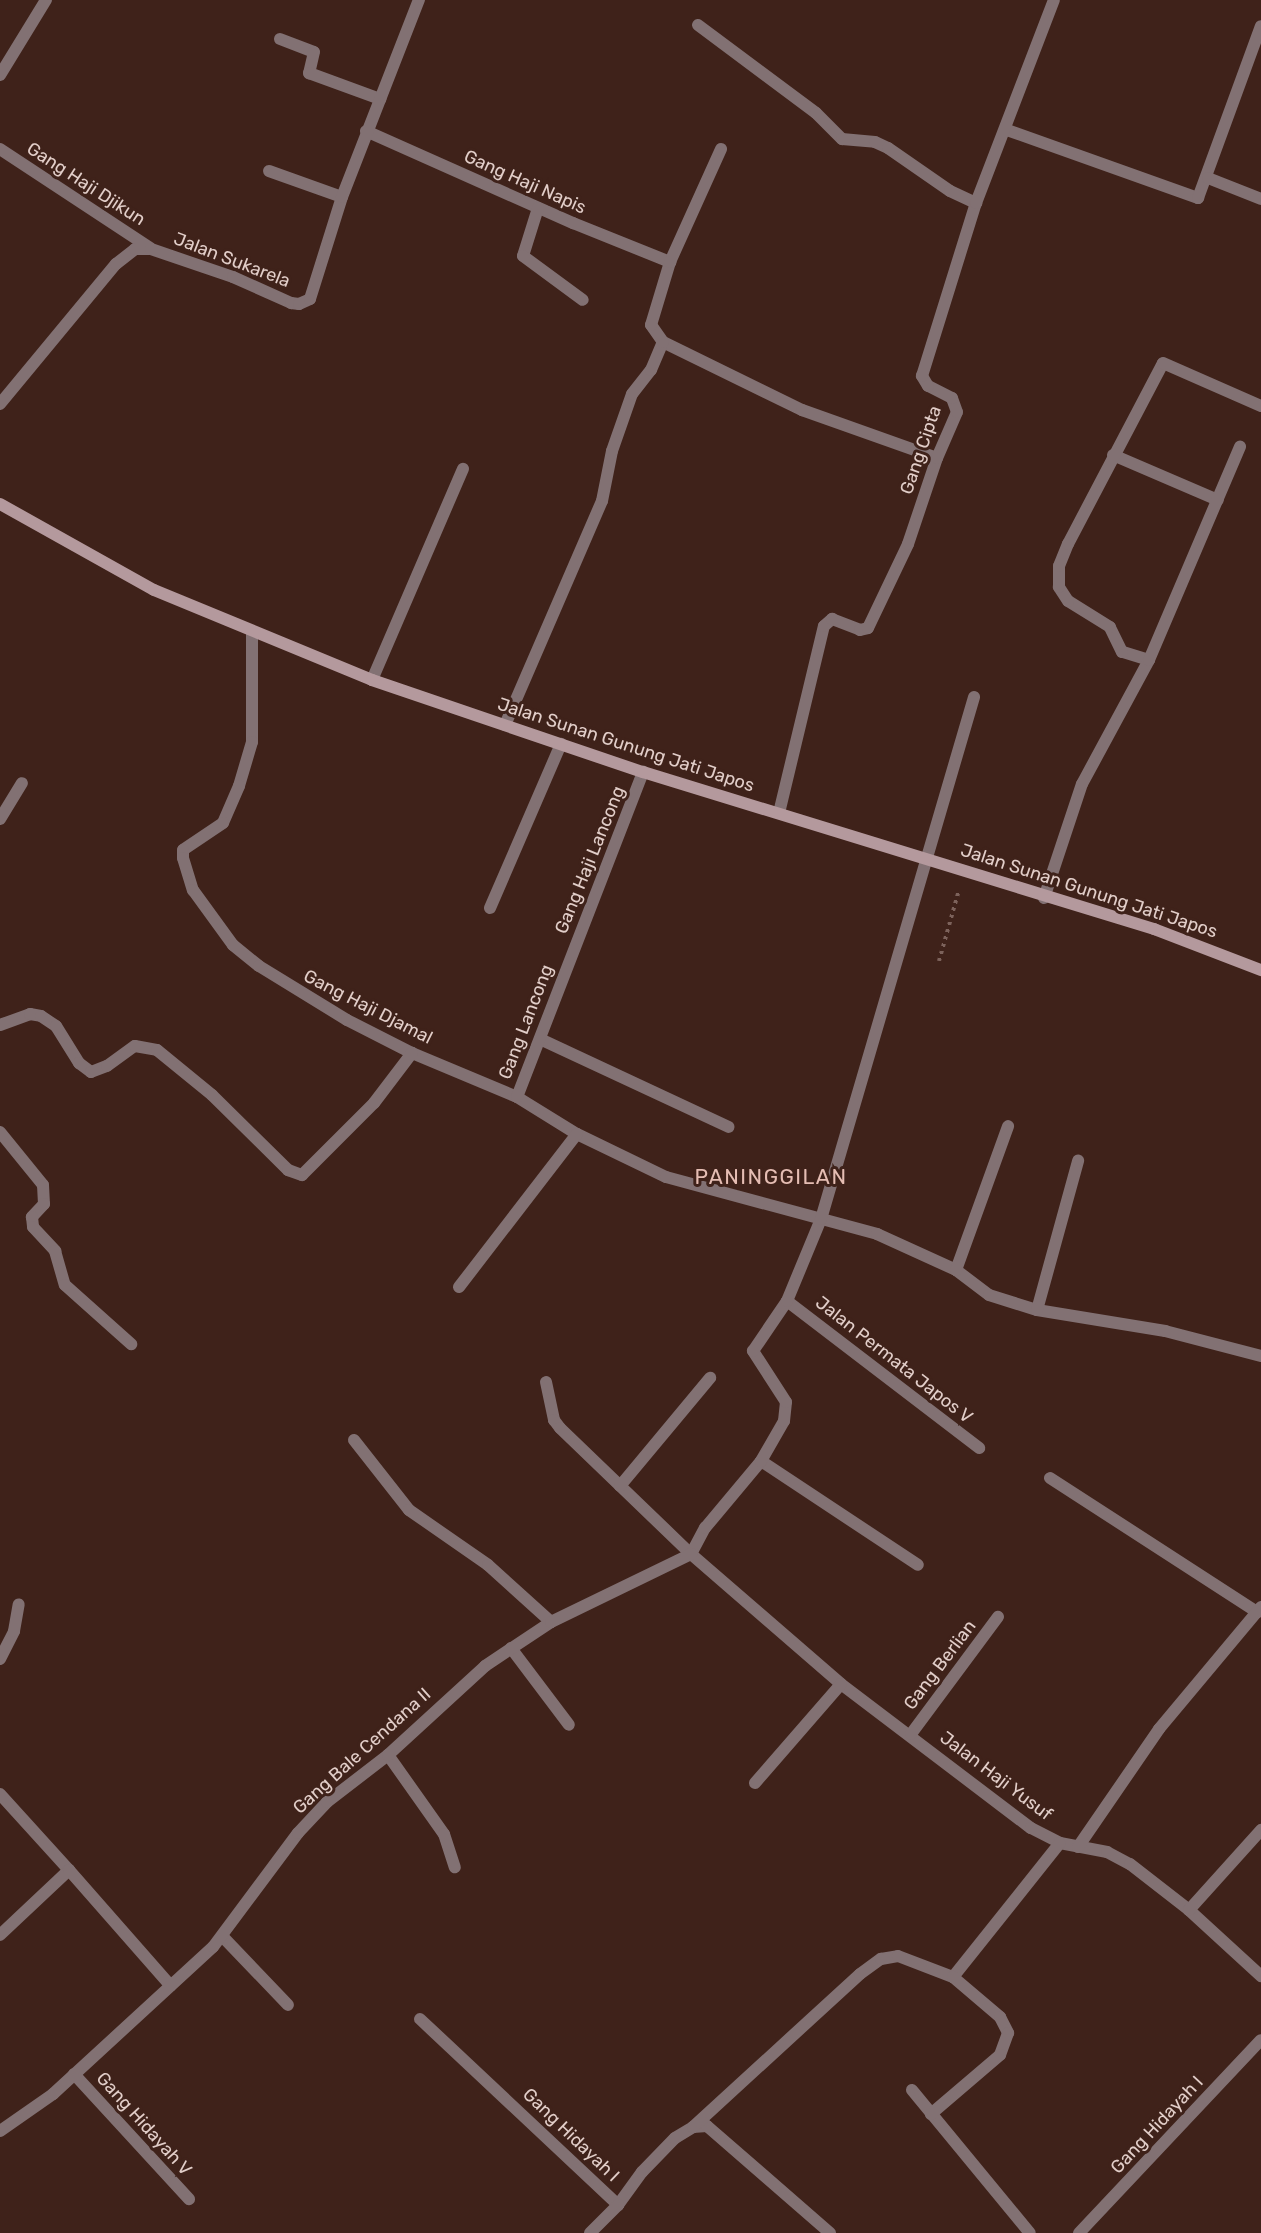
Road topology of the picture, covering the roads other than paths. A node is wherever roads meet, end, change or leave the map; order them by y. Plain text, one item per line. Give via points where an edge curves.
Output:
1 (46, 0) edge
2 (419, 0) edge
3 (1054, 0) edge
4 (698, 25) dead end
5 (1261, 26) edge
6 (280, 39) dead end
7 (0, 75) edge
8 (380, 99) junction
9 (1007, 130) junction
10 (366, 131) junction
11 (721, 148) dead end
12 (0, 149) edge
13 (269, 171) dead end
14 (1208, 178) junction
15 (342, 197) junction
16 (1261, 199) edge
17 (976, 203) junction
18 (538, 208) junction
19 (151, 249) junction
20 (670, 262) junction
21 (583, 300) dead end
22 (663, 342) junction
23 (0, 404) edge
24 (1261, 406) edge
25 (1240, 447) dead end
26 (1113, 455) junction
27 (937, 458) junction
28 (463, 469) dead end
29 (1218, 500) junction
30 (0, 504) edge
31 (252, 633) junction
32 (1149, 660) junction
33 (372, 680) junction
34 (974, 697) dead end
35 (505, 725) junction
36 (561, 744) junction
37 (644, 772) junction
38 (21, 783) dead end
39 (779, 813) junction
40 (0, 819) edge
41 (925, 858) junction
42 (1044, 897) junction
43 (490, 908) dead end
44 (569, 960) joint
45 (1261, 969) edge
46 (0, 1025) edge
47 (540, 1039) junction
48 (412, 1053) junction
49 (517, 1097) junction
50 (1008, 1126) dead end
51 (729, 1127) dead end
52 (0, 1132) edge
53 (577, 1134) junction
54 (1078, 1161) dead end
55 (821, 1219) junction
56 (956, 1270) junction
57 (459, 1287) dead end
58 (787, 1301) junction
59 (1037, 1310) junction
60 (131, 1344) dead end
61 (1261, 1356) edge
62 (710, 1378) dead end
63 (546, 1382) dead end
64 (354, 1440) dead end
65 (979, 1448) dead end
66 (762, 1461) junction
67 (1050, 1478) dead end
68 (620, 1486) junction
69 (691, 1554) junction
70 (918, 1565) dead end
71 (19, 1604) dead end
72 (1259, 1609) edge
73 (998, 1617) dead end
74 (551, 1622) junction
75 (511, 1648) junction
76 (0, 1659) edge
77 (841, 1684) junction
78 (569, 1725) dead end
79 (910, 1734) junction
80 (388, 1755) junction
81 (755, 1783) dead end
82 (0, 1794) edge
83 (1261, 1830) edge
84 (1060, 1843) junction
85 (1078, 1847) junction
86 (455, 1867) dead end
87 (69, 1870) junction
88 (1189, 1910) junction
89 (0, 1935) edge
90 (223, 1937) junction
91 (1261, 1976) edge
92 (953, 1977) junction
93 (171, 1986) junction
94 (288, 2005) dead end
95 (420, 2019) dead end
96 (1261, 2040) edge
97 (74, 2074) junction
98 (912, 2090) dead end
99 (931, 2114) junction
100 (693, 2127) junction
101 (0, 2131) edge
102 (189, 2199) dead end
103 (618, 2205) junction
104 (590, 2233) edge
105 (830, 2233) edge
106 (1030, 2233) edge
107 (1079, 2233) edge

1 - 7 street
2 - 8 street, Jalan Sukarela
3 - 9 street, Gang Cipta
4 - 17 street via 816,113 842,139 875,142 888,148 950,191
5 - 14 street via 1224,120
6 - 8 street via 314,52 309,73
8 - 10 street, Jalan Sukarela
9 - 14 street via 1198,198
9 - 17 street, Gang Cipta
10 - 15 street, Jalan Sukarela
10 - 18 street, Gang Haji Napis
11 - 20 street
12 - 19 street, Gang Haji Djikun
13 - 15 street
14 - 16 street
15 - 19 street, Jalan Sukarela via 315,291 307,302 299,304
17 - 27 street, Gang Cipta via 922,376 928,386 952,398 957,412
18 - 20 street, Gang Haji Napis
18 - 21 street via 523,256
19 - 23 street, Jalan Sukarela via 135,249 125,254
20 - 22 street via 651,325
22 - 27 street via 802,410
22 - 35 street via 651,370 632,394 612,451 602,501
24 - 26 street via 1163,363
25 - 29 street
26 - 29 street
26 - 32 street via 1059,567 1059,587 1068,601 1110,627 1122,652
27 - 39 street, Gang Cipta via 908,544 868,628 860,630 832,619 824,626
28 - 33 street
29 - 32 street
30 - 31 street, Jalan Sunan Gunung Jati Japos via 154,590
31 - 33 street, Jalan Sunan Gunung Jati Japos
31 - 48 street, Gang Haji Djamal via 252,742 223,823 183,850 185,872 193,890 233,945 259,966 298,993
32 - 42 street via 1082,784
33 - 35 street, Jalan Sunan Gunung Jati Japos
34 - 41 street
35 - 36 street, Jalan Sunan Gunung Jati Japos
36 - 37 street, Jalan Sunan Gunung Jati Japos
36 - 43 street
37 - 39 street, Jalan Sunan Gunung Jati Japos
37 - 44 street, Gang Haji Lancong
38 - 40 street
39 - 41 street, Jalan Sunan Gunung Jati Japos
41 - 42 street, Jalan Sunan Gunung Jati Japos
41 - 55 street
42 - 45 street, Jalan Sunan Gunung Jati Japos via 1154,929
44 - 47 street, Gang Lancong
46 - 48 street via 30,1014 41,1016 56,1026 80,1063 91,1072 135,1046 156,1050 212,1095 288,1170 302,1176 374,1103
47 - 49 street, Gang Lancong
47 - 51 street
48 - 49 street, Gang Haji Djamal
49 - 53 street, Gang Haji Djamal
50 - 56 street
52 - 60 street via 43,1185 44,1204 32,1217 33,1227 55,1251 65,1285
53 - 55 street, Gang Haji Djamal via 666,1177
53 - 57 street
54 - 59 street
55 - 56 street, Gang Haji Djamal via 877,1234
55 - 58 street
56 - 59 street, Gang Haji Djamal via 989,1295
58 - 65 street, Jalan Permata Japos V
58 - 66 street via 753,1351 783,1395 787,1410
59 - 61 street, Gang Haji Djamal via 1166,1331
62 - 68 street
63 - 68 street, Jalan Haji Yusuf via 554,1420
64 - 74 street via 409,1510 488,1565
66 - 69 street via 705,1528
66 - 70 street
67 - 72 street
68 - 69 street, Jalan Haji Yusuf
69 - 74 street, Gang Bale Cendana II
69 - 77 street, Jalan Haji Yusuf
71 - 76 street via 14,1630
72 - 85 street via 1159,1729
73 - 79 street, Gang Berlian
74 - 75 street, Gang Bale Cendana II
75 - 78 street
75 - 80 street, Gang Bale Cendana II via 485,1666
77 - 79 street, Jalan Haji Yusuf
77 - 81 street
79 - 84 street, Jalan Haji Yusuf via 1030,1828
80 - 86 street via 444,1834
80 - 90 street, Gang Bale Cendana II via 327,1802 298,1833
82 - 87 street
83 - 88 street
84 - 85 street, Jalan Haji Yusuf
84 - 92 street
85 - 88 street, Jalan Haji Yusuf via 1107,1852 1130,1864
87 - 89 street
87 - 93 street
88 - 91 street, Jalan Haji Yusuf
90 - 93 street, Gang Bale Cendana II
90 - 94 street
92 - 99 street, Gang Hidayah I via 1000,2017 1008,2033 1000,2055
92 - 100 street, Gang Hidayah I via 907,1958 881,1959
93 - 97 street, Gang Bale Cendana II
95 - 103 street, Gang Hidayah I
96 - 107 street, Gang Hidayah I
97 - 101 street, Gang Bale Cendana II
97 - 102 street, Gang Hidayah V
98 - 99 street
99 - 106 street
100 - 103 street, Gang Hidayah I via 675,2138 642,2172
100 - 105 street via 707,2126 717,2131
103 - 104 street

